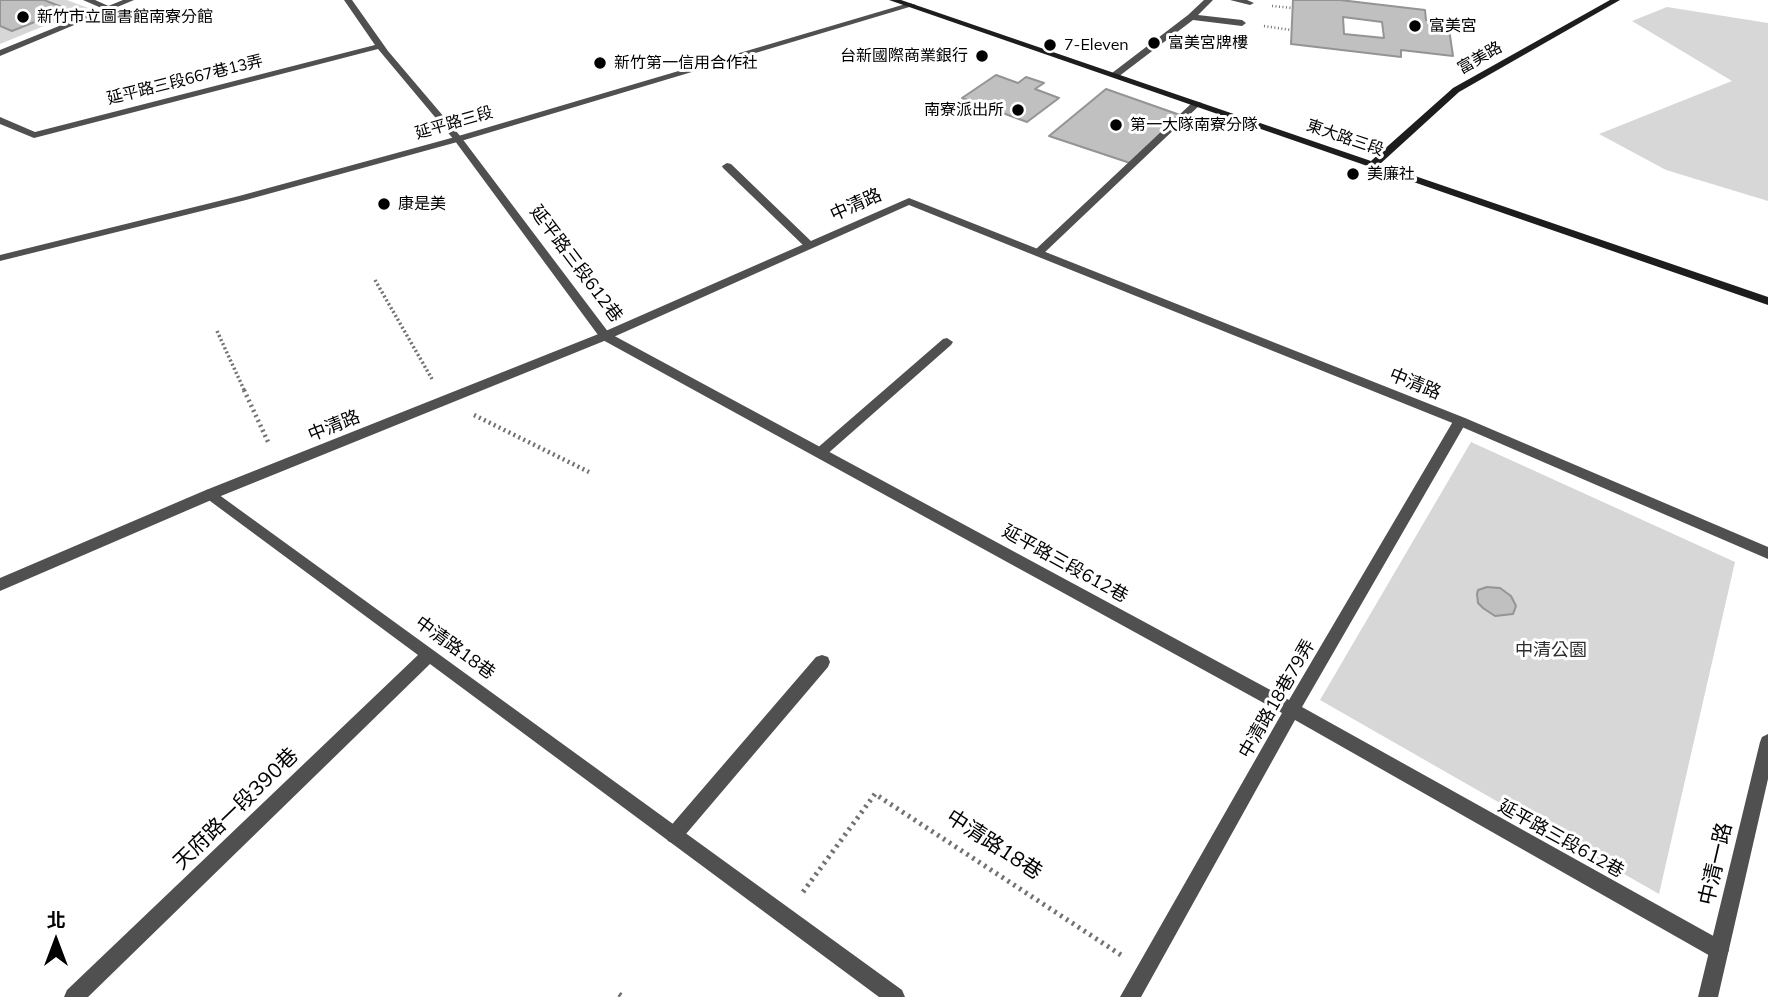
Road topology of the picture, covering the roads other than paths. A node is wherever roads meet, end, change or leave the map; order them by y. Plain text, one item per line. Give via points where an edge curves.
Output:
1 (87, 0) edge
2 (130, 0) edge
3 (348, 0) edge
4 (893, 0) edge
5 (1209, 0) edge
6 (1234, 0) edge
7 (1616, 0) edge
8 (1250, 3) dead end
9 (912, 5) junction
10 (109, 8) junction
11 (1191, 17) junction
12 (1242, 23) dead end
13 (381, 47) junction
14 (0, 53) edge
15 (1115, 75) junction
16 (1197, 103) junction
17 (0, 120) edge
18 (458, 139) junction
19 (1374, 164) junction
20 (727, 166) dead end
21 (809, 245) junction
22 (1039, 252) junction
23 (0, 258) edge
24 (1768, 301) edge
25 (605, 336) junction
26 (947, 342) dead end
27 (1460, 421) junction
28 (821, 453) junction
29 (211, 494) junction
30 (1768, 553) edge
31 (0, 585) edge
32 (429, 655) junction
33 (822, 662) dead end
34 (1292, 710) junction
35 (1768, 742) edge
36 (674, 835) junction
37 (1719, 950) junction
38 (74, 997) edge
39 (895, 997) edge
40 (1130, 997) edge
41 (1708, 997) edge

1 - 10 street
2 - 10 street
3 - 13 street, 延平路三段612巷
4 - 9 main road, 東大路三段
5 - 11 street
6 - 8 street
7 - 19 main road, 富美路 via 1456,90
9 - 15 main road, 東大路三段
9 - 18 street, 延平路三段
10 - 14 street
11 - 12 street
11 - 15 street
13 - 17 street, 延平路三段667巷13弄 via 34,135
13 - 18 street, 延平路三段612巷
15 - 16 main road, 東大路三段
16 - 19 main road, 東大路三段
16 - 22 street
18 - 23 street, 延平路三段
18 - 25 street, 延平路三段612巷
19 - 24 main road, 東大路三段
20 - 21 street
21 - 22 street, 中清路 via 909,201
21 - 25 street, 中清路
22 - 27 street, 中清路
25 - 28 street, 延平路三段612巷
25 - 29 street, 中清路
26 - 28 street
27 - 30 street, 中清路
27 - 34 street, 中清路18巷79弄
28 - 34 street, 延平路三段612巷
29 - 31 street, 中清路
29 - 32 street, 中清路18巷
32 - 36 street, 中清路18巷
32 - 38 street, 天府路一段390巷
33 - 36 street
34 - 37 street, 延平路三段612巷
34 - 40 street, 中清路18巷79弄
35 - 37 street, 中清一路
36 - 39 street, 中清路18巷
37 - 41 street, 中清一路

